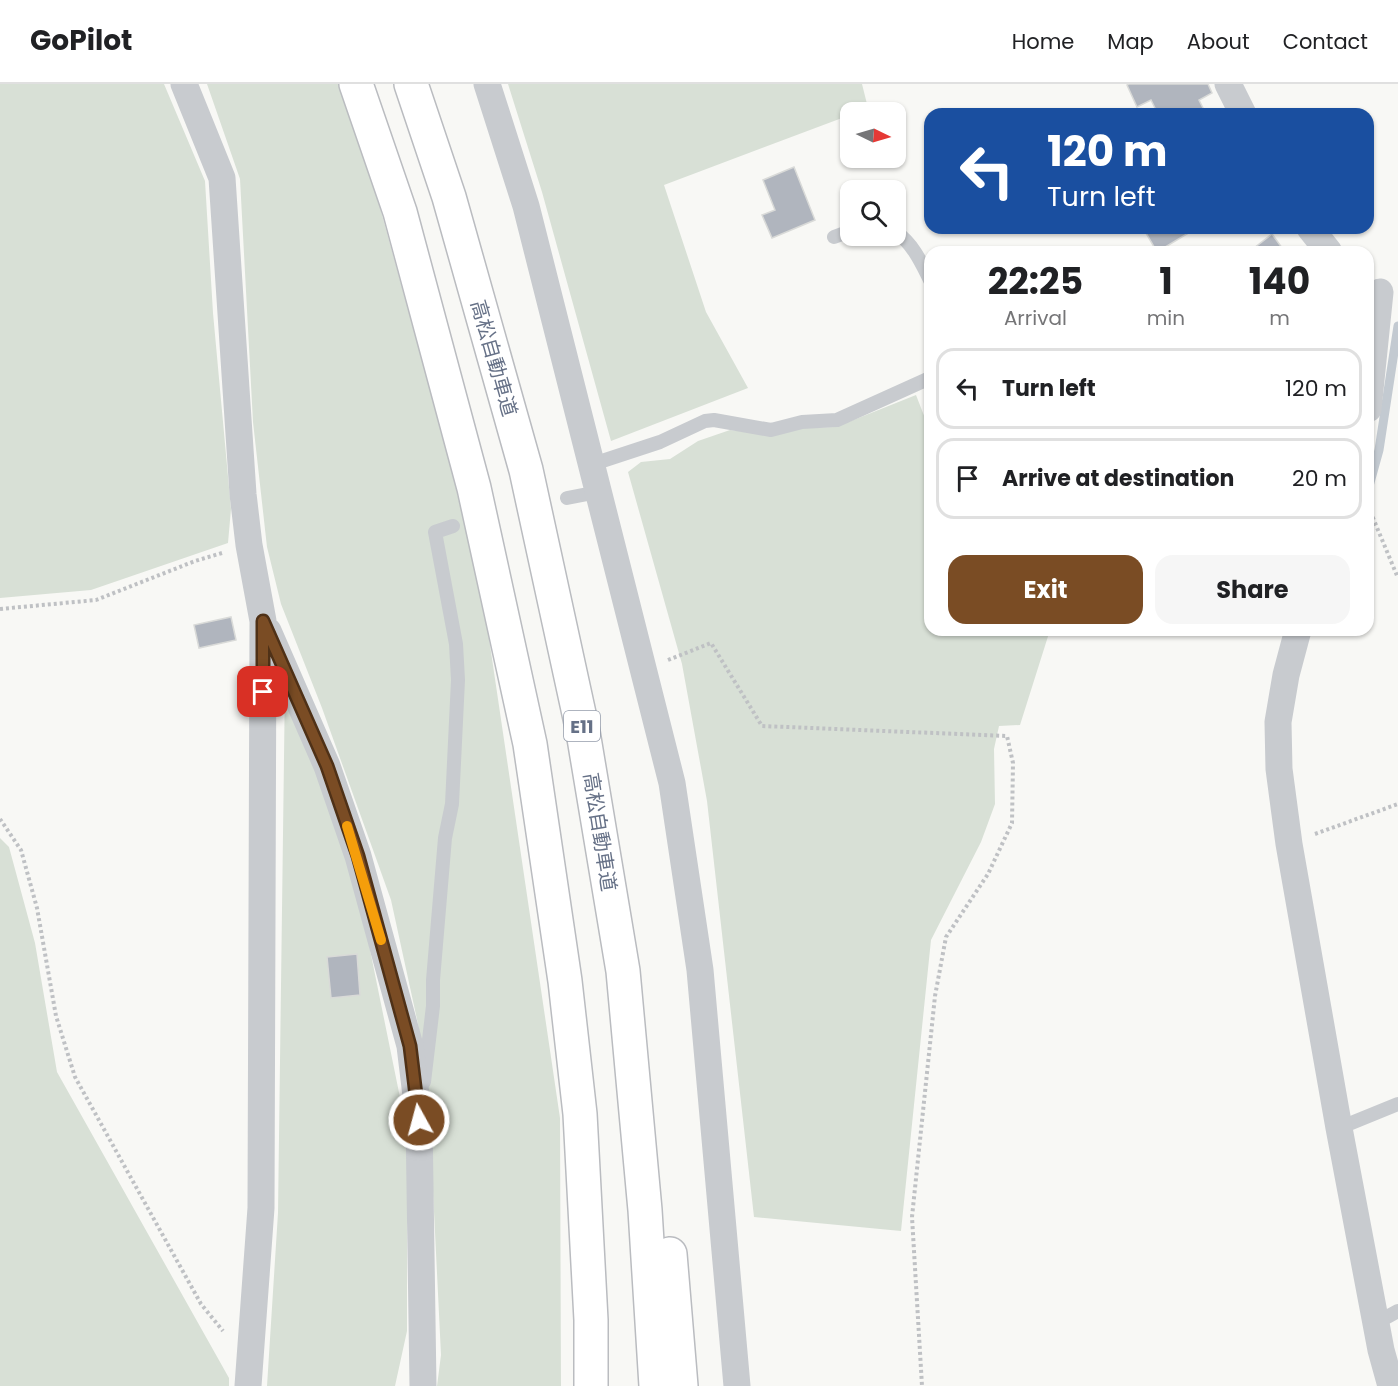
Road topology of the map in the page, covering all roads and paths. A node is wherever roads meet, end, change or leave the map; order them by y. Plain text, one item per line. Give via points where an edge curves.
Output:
1 (184, 84) edge
2 (356, 84) edge
3 (411, 84) edge
4 (487, 84) edge
5 (1228, 84) edge
6 (1240, 108) edge
7 (1315, 234) edge
8 (840, 235) edge
9 (834, 237) dead end
10 (906, 242) edge
11 (1324, 246) edge
12 (924, 269) edge
13 (1379, 290) edge
14 (1374, 344) edge
15 (924, 381) edge
16 (590, 465) junction
17 (598, 492) junction
18 (567, 498) dead end
19 (1374, 520) edge
20 (453, 526) dead end
21 (249, 545) junction
22 (1398, 578) edge
23 (0, 609) edge
24 (263, 621) junction
25 (1296, 636) edge
26 (645, 669) junction
27 (1398, 804) edge
28 (0, 819) edge
29 (1289, 844) junction
30 (623, 971) junction
31 (1398, 1104) edge
32 (419, 1120) junction
33 (1339, 1128) junction
34 (1387, 1317) edge
35 (250, 1375) edge
36 (423, 1386) edge
37 (591, 1386) edge
38 (656, 1386) edge
39 (681, 1386) edge
40 (737, 1386) edge
41 (922, 1386) edge
42 (1391, 1386) edge

1 - 21 street via 222,178
2 - 37 highway via 400,212 474,488 530,744 580,1114
3 - 30 highway, 高松自動車道 / E11 via 449,197 526,470 583,732
4 - 16 street via 526,206
5 - 6 street
7 - 11 street
8 - 9 lane
10 - 12 lane
13 - 14 street
15 - 16 lane via 837,420 802,422 771,430 705,421 660,442
16 - 17 street
17 - 18 lane
17 - 26 street
19 - 22 path
20 - 32 lane via 435,532 456,644 458,680 452,804 445,838 433,1006
21 - 23 path via 195,561 96,600
21 - 24 street
24 - 32 street via 327,766 358,856 410,1046
24 - 35 street via 261,1208
25 - 29 street via 1278,722 1279,769
26 - 40 street via 672,783 700,970
26 - 41 path via 711,643 762,726 1007,736 1013,763 1012,823 988,874 946,937 935,996 912,1217
27 - 29 path
28 - 35 path via 21,850 37,908 56,1016 75,1077 201,1304
29 - 33 street
30 - 38 highway, 高松自動車道 / E11
30 - 39 highway via 666,1209
31 - 33 lane
32 - 36 street
33 - 34 street
34 - 42 street via 1381,1350

